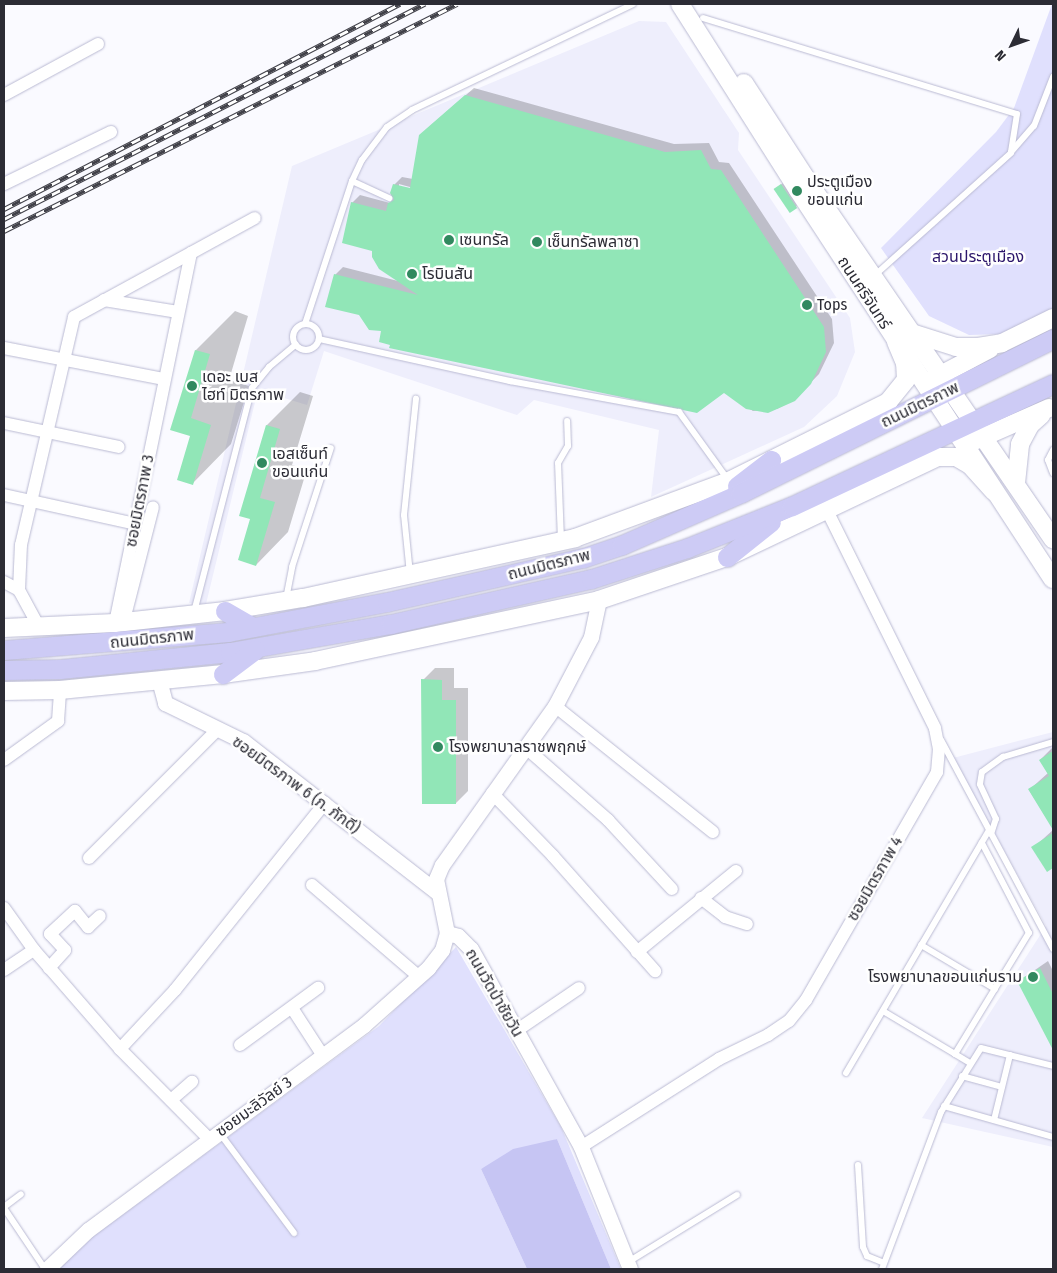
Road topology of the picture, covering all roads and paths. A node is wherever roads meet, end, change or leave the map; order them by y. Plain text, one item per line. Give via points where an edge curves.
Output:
1 (634, 4) edge
2 (680, 4) edge
3 (698, 11) edge
4 (98, 44) dead end
5 (1053, 77) edge
6 (5, 91) edge
7 (111, 132) dead end
8 (1011, 153) junction
9 (352, 181) junction
10 (4, 184) edge
11 (389, 198) dead end
12 (255, 218) dead end
13 (191, 252) junction
14 (873, 276) junction
15 (104, 300) junction
16 (178, 312) junction
17 (1053, 318) edge
18 (305, 324) junction
19 (915, 334) junction
20 (319, 338) junction
21 (1053, 339) edge
22 (896, 342) junction
23 (1002, 343) junction
24 (296, 344) junction
25 (4, 348) edge
26 (64, 360) junction
27 (164, 379) junction
28 (948, 382) junction
29 (1053, 384) edge
30 (930, 390) junction
31 (416, 399) dead end
32 (888, 402) junction
33 (1051, 407) edge
34 (567, 421) dead end
35 (4, 423) edge
36 (978, 430) junction
37 (48, 431) junction
38 (960, 438) junction
39 (119, 447) dead end
40 (331, 448) dead end
41 (1053, 450) edge
42 (938, 457) junction
43 (771, 460) junction
44 (1053, 473) edge
45 (729, 481) junction
46 (1016, 483) junction
47 (994, 492) junction
48 (4, 495) edge
49 (31, 502) junction
50 (792, 506) junction
51 (152, 507) dead end
52 (708, 507) junction
53 (828, 512) junction
54 (136, 524) junction
55 (1053, 540) edge
56 (561, 541) junction
57 (726, 557) junction
58 (410, 575) junction
59 (1053, 579) edge
60 (4, 582) edge
61 (18, 590) junction
62 (285, 600) junction
63 (599, 600) junction
64 (225, 611) junction
65 (193, 614) junction
66 (120, 622) junction
67 (38, 627) junction
68 (253, 627) junction
69 (4, 628) edge
70 (258, 648) junction
71 (4, 650) edge
72 (4, 670) edge
73 (223, 674) junction
74 (159, 680) junction
75 (60, 690) junction
76 (4, 691) edge
77 (555, 706) junction
78 (935, 728) junction
79 (217, 730) junction
80 (1053, 742) edge
81 (525, 747) junction
82 (4, 760) edge
83 (492, 794) junction
84 (325, 803) junction
85 (713, 832) dead end
86 (990, 832) junction
87 (982, 843) junction
88 (90, 858) dead end
89 (736, 871) dead end
90 (312, 885) dead end
91 (672, 889) dead end
92 (438, 893) junction
93 (701, 898) junction
94 (4, 908) edge
95 (100, 916) dead end
96 (747, 924) dead end
97 (447, 933) junction
98 (921, 945) junction
99 (1053, 948) edge
100 (34, 950) junction
101 (638, 952) junction
102 (49, 968) junction
103 (4, 970) edge
104 (655, 971) dead end
105 (418, 976) junction
106 (318, 988) dead end
107 (579, 988) dead end
108 (995, 989) junction
109 (292, 1008) junction
110 (883, 1011) junction
111 (516, 1031) junction
112 (240, 1045) dead end
113 (120, 1049) junction
114 (955, 1054) junction
115 (1010, 1055) junction
116 (323, 1056) junction
117 (970, 1063) junction
118 (1053, 1066) edge
119 (846, 1073) dead end
120 (962, 1076) junction
121 (192, 1082) dead end
122 (1002, 1087) junction
123 (171, 1100) junction
124 (944, 1106) junction
125 (994, 1120) junction
126 (214, 1136) junction
127 (1053, 1137) edge
128 (580, 1147) junction
129 (858, 1166) dead end
130 (21, 1194) dead end
131 (737, 1195) dead end
132 (4, 1207) edge
133 (294, 1233) dead end
134 (628, 1266) edge
135 (883, 1266) edge
136 (46, 1269) edge

1 - 9 lane via 405,114 379,135
2 - 22 main road, ถนนศรีจันทร์
3 - 8 lane via 1017,114
3 - 14 main road, ถนนศรีจันทร์
4 - 6 street
5 - 8 lane via 1034,126
7 - 10 street
8 - 14 lane
9 - 11 lane
9 - 18 lane
12 - 13 street
13 - 15 street
13 - 16 street, ซอยมิตรภาพ 3
14 - 19 main road, ถนนศรีจันทร์
15 - 16 street
15 - 26 street via 74,316
16 - 27 street, ซอยมิตรภาพ 3
17 - 23 main road
18 - 20 lane via 315,327
18 - 24 lane via 295,330
19 - 23 main road via 956,347
19 - 28 main road, ถนนศรีจันทร์
20 - 24 lane via 309,349
20 - 45 lane via 510,381 679,412
21 - 28 main road, ถนนมิตรภาพ
22 - 30 main road, ถนนศรีจันทร์
22 - 32 main road via 905,363 906,380
23 - 28 main road
24 - 65 lane via 268,367 252,388
25 - 26 street
26 - 27 street
26 - 37 street
27 - 54 street, ซอยมิตรภาพ 3
28 - 30 main road, ถนนมิตรภาพ
28 - 36 main road, ถนนศรีจันทร์
29 - 36 main road, ถนนมิตรภาพ
30 - 32 main road, ถนนมิตรภาพ
30 - 38 main road, ถนนศรีจันทร์
30 - 52 main road, ถนนมิตรภาพ
31 - 58 lane via 404,515
32 - 43 main road, ถนนมิตรภาพ
33 - 36 main road
33 - 46 main road via 1030,425 1020,444
34 - 56 lane via 568,446 558,463
35 - 37 street
36 - 38 main road, ถนนมิตรภาพ
36 - 46 main road, ถนนศรีจันทร์
37 - 39 street
37 - 49 street
38 - 42 main road
38 - 47 main road, ถนนศรีจันทร์
38 - 50 main road, ถนนมิตรภาพ
40 - 62 lane via 292,567
41 - 44 lane via 1048,460
42 - 47 main road via 956,457 970,465
42 - 53 main road
43 - 45 main road, ถนนมิตรภาพ
43 - 52 main road
45 - 56 main road, ถนนมิตรภาพ via 661,508
46 - 55 main road, ถนนศรีจันทร์
47 - 59 main road, ถนนศรีจันทร์
48 - 49 street
49 - 54 street
49 - 61 street via 21,544
50 - 57 main road
50 - 70 main road, ถนนมิตรภาพ via 688,548 604,575 391,624
51 - 66 street
52 - 68 main road, ถนนมิตรภาพ via 597,554 437,592
53 - 57 main road
53 - 78 street, ซอยมิตรภาพ 4
54 - 66 street, ซอยมิตรภาพ 3
56 - 58 main road, ถนนมิตรภาพ
57 - 63 main road
58 - 62 main road, ถนนมิตรภาพ
60 - 61 street
61 - 67 street
62 - 64 main road, ถนนมิตรภาพ
63 - 73 main road via 368,650
63 - 77 street via 591,637
64 - 65 main road, ถนนมิตรภาพ
64 - 68 main road
65 - 66 main road, ถนนมิตรภาพ
66 - 67 main road, ถนนมิตรภาพ
67 - 69 main road, ถนนมิตรภาพ
68 - 71 main road, ถนนมิตรภาพ via 59,648
70 - 72 main road, ถนนมิตรภาพ via 60,669
70 - 73 main road
73 - 74 main road
74 - 75 main road
74 - 79 street, ซอยมิตรภาพ 6 (ภ. ภักดี) via 165,703
75 - 76 main road
75 - 82 street via 58,721
77 - 81 street
77 - 85 street
78 - 86 lane
78 - 128 street, ซอยมิตรภาพ 4 via 940,749 937,772 806,1000 788,1021 768,1036 718,1059
79 - 84 street, ซอยมิตรภาพ 6 (ภ. ภักดี) via 243,741
79 - 88 street
80 - 86 lane via 993,761 982,772 980,784 996,819
81 - 83 street
81 - 91 street via 608,820
83 - 92 street via 442,865 436,879
83 - 101 street via 553,856
84 - 92 street, ซอยมิตรภาพ 6 (ภ. ภักดี)
84 - 113 street via 175,990
86 - 87 lane
86 - 99 lane
87 - 98 lane
87 - 108 lane via 1029,933
89 - 93 street
90 - 105 street
92 - 97 street
93 - 96 street via 725,917
93 - 101 street
94 - 100 street
95 - 102 street via 88,927 75,911 50,934 65,950
97 - 105 street, ซอยมะลิวัลย์ 3 via 442,950
97 - 111 street, ถนนวัดป่าชัยวัน via 458,936 471,949
98 - 108 lane
98 - 110 lane
100 - 102 street
100 - 103 street
101 - 104 street
102 - 113 street
105 - 116 street, ซอยมะลิวัลย์ 3 via 364,1025
106 - 109 street
107 - 111 street
108 - 114 lane
109 - 112 street
109 - 116 street
110 - 114 lane
110 - 119 lane
111 - 128 street, ถนนวัดป่าชัยวัน
113 - 123 street
114 - 117 lane
115 - 117 lane via 981,1048
115 - 118 lane
115 - 122 lane
116 - 126 street, ซอยมะลิวัลย์ 3
117 - 120 lane
120 - 122 lane
120 - 124 lane
121 - 123 street
122 - 125 lane
123 - 126 street
124 - 125 lane
124 - 135 lane
125 - 127 lane
126 - 133 lane
126 - 136 street, ซอยมะลิวัลย์ 3 via 88,1230
128 - 134 street, ถนนวัดป่าชัยวัน
129 - 135 lane via 863,1246 867,1256
130 - 132 lane
131 - 134 lane
132 - 136 lane

